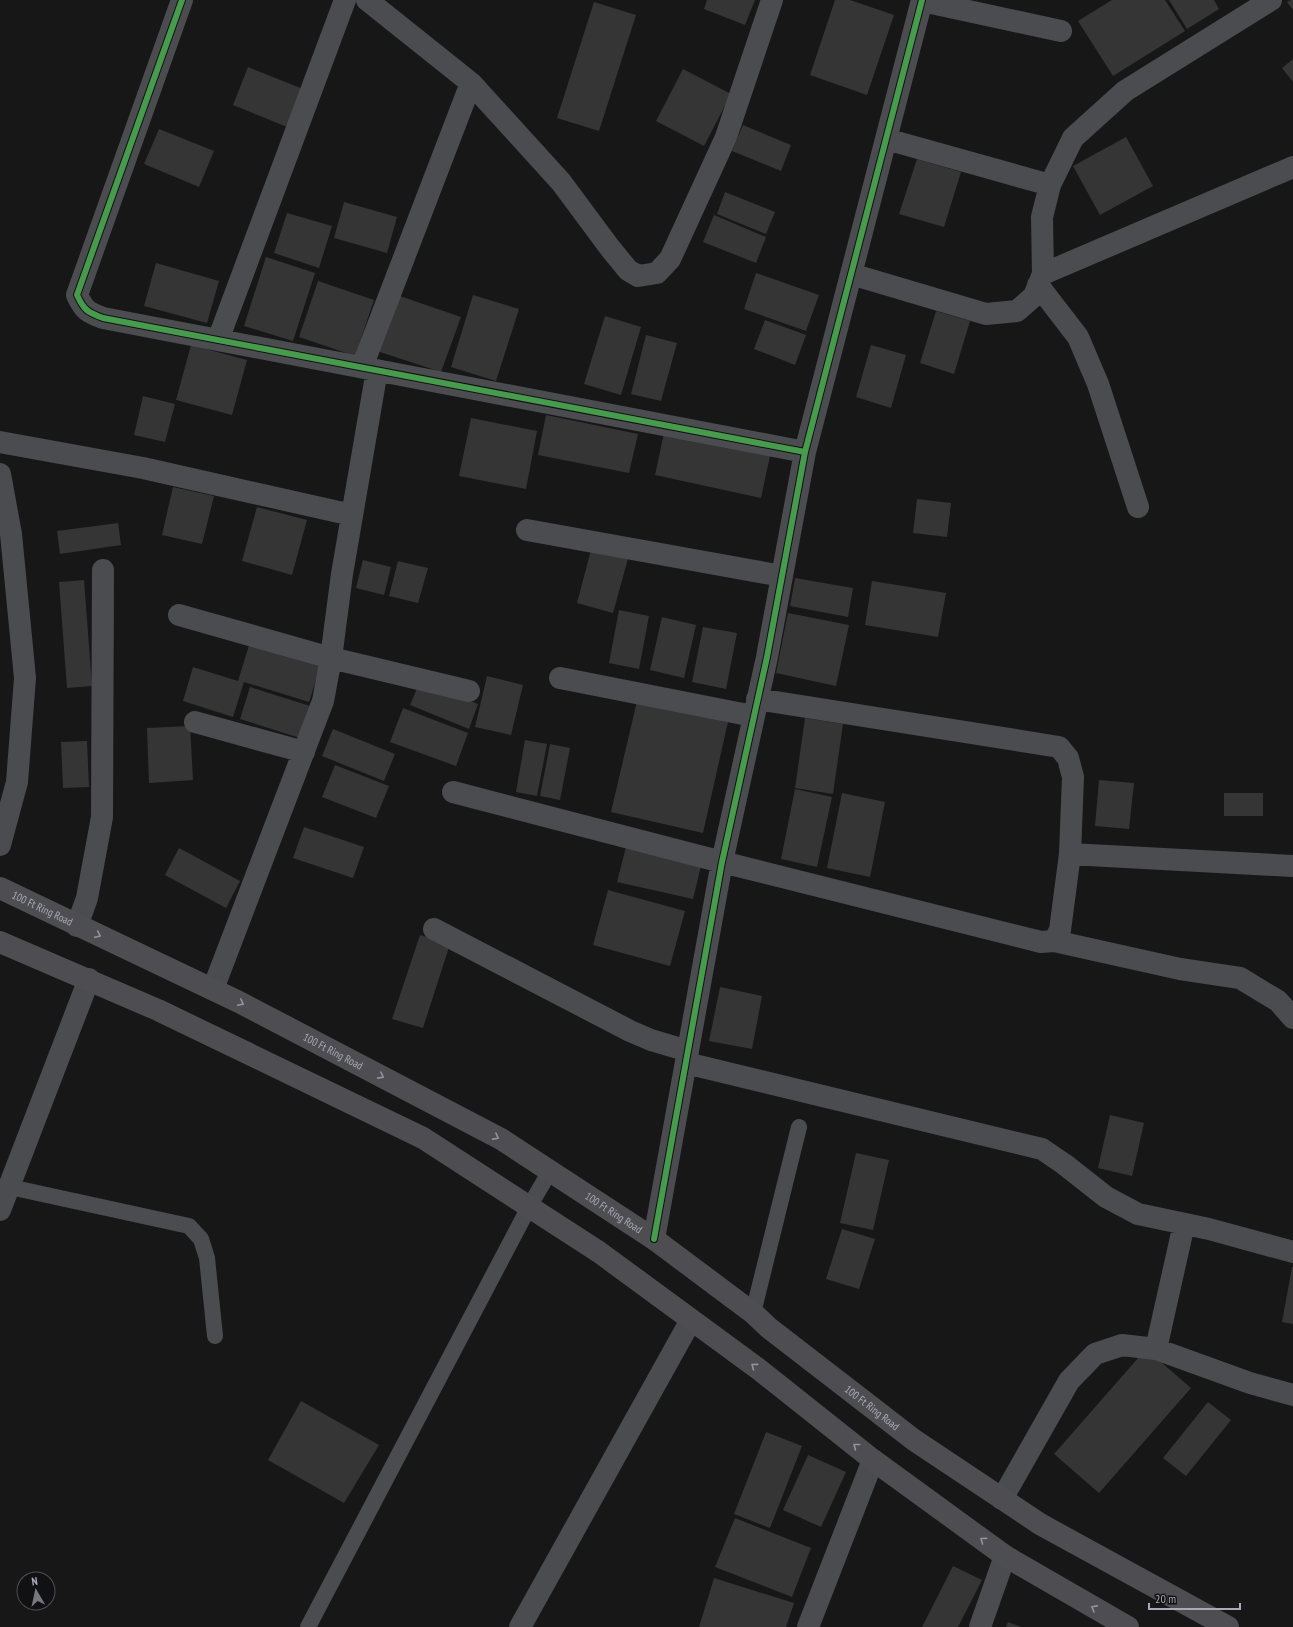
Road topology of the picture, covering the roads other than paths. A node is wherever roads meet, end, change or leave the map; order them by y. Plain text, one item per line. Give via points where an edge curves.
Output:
1 (182, 0) edge
2 (345, 0) edge
3 (367, 0) edge
4 (772, 0) edge
5 (922, 0) edge
6 (1270, 0) edge
7 (1061, 31) dead end
8 (471, 83) junction
9 (886, 139) junction
10 (1293, 167) edge
11 (1050, 185) junction
12 (851, 274) junction
13 (1040, 280) junction
14 (218, 340) junction
15 (369, 369) junction
16 (0, 442) edge
17 (805, 452) junction
18 (0, 474) edge
19 (1138, 507) dead end
20 (352, 515) junction
21 (527, 530) dead end
22 (104, 570) dead end
23 (782, 576) junction
24 (179, 615) dead end
25 (331, 658) junction
26 (560, 678) dead end
27 (469, 691) dead end
28 (755, 708) junction
29 (195, 722) dead end
30 (304, 752) junction
31 (453, 792) dead end
32 (0, 845) edge
33 (1070, 854) junction
34 (722, 862) junction
35 (1293, 866) edge
36 (0, 888) edge
37 (77, 926) junction
38 (434, 929) dead end
39 (1054, 941) junction
40 (0, 942) edge
41 (88, 980) junction
42 (213, 989) junction
43 (1293, 1018) edge
44 (687, 1057) junction
45 (799, 1127) dead end
46 (550, 1171) junction
47 (10, 1187) junction
48 (529, 1207) junction
49 (0, 1210) edge
50 (1184, 1224) junction
51 (654, 1239) junction
52 (1293, 1252) edge
53 (752, 1313) junction
54 (691, 1320) junction
55 (215, 1336) dead end
56 (1156, 1349) junction
57 (1293, 1396) edge
58 (873, 1460) junction
59 (1002, 1499) junction
60 (1006, 1556) junction
61 (308, 1627) edge
62 (520, 1627) edge
63 (808, 1627) edge
64 (980, 1627) edge
65 (1128, 1627) edge
66 (1228, 1627) edge

1 - 14 street via 77,295 82,307 102,318
2 - 14 street
3 - 8 street
4 - 8 street via 726,137 670,259 657,273 638,276 628,270 560,182
5 - 7 street
5 - 9 street
6 - 11 street via 1125,91 1073,138
8 - 15 street
9 - 11 street
9 - 12 street
10 - 13 street
11 - 13 street via 1042,217
12 - 13 street via 986,314 1017,311 1034,296
12 - 17 street
13 - 19 street via 1078,338 1098,384
14 - 15 street
15 - 17 street
15 - 20 street
16 - 20 street via 143,468
17 - 23 street
18 - 32 street via 12,534 25,678 17,782
20 - 25 street
21 - 23 street
22 - 37 street via 102,816 88,898
23 - 28 street
24 - 25 street
25 - 27 street
25 - 30 street via 323,701
26 - 28 street
28 - 33 street via 1059,747 1068,758 1073,777
28 - 34 street
29 - 30 street
30 - 42 street
31 - 34 street
33 - 35 street
33 - 39 street via 1060,930
34 - 39 street via 1041,942
34 - 44 street
36 - 37 main road, 100 Ft Ring Road
37 -> 42 main road, 100 Ft Ring Road
38 - 44 street via 630,1031
39 - 43 street via 1180,969 1240,978 1278,1001
40 - 41 main road
41 - 47 street
41 - 48 main road via 158,1010 423,1138
42 -> 46 main road, 100 Ft Ring Road via 501,1139
44 - 50 street via 1042,1149 1106,1197 1138,1214
44 - 51 street
45 - 53 lane
46 - 48 lane
46 - 51 main road, 100 Ft Ring Road
47 - 49 street
47 - 55 lane via 188,1226 201,1239 207,1258
48 - 54 main road via 599,1252
48 - 61 lane
50 - 52 street
50 - 56 street
51 - 53 main road, 100 Ft Ring Road
53 - 59 main road, 100 Ft Ring Road via 914,1440
58 -> 54 main road via 761,1371
54 - 62 street
56 - 57 street
56 - 59 street via 1122,1345 1095,1354 1069,1382
60 -> 58 main road
58 - 63 street
59 - 66 main road, 100 Ft Ring Road via 1040,1524
60 - 64 street
65 -> 60 main road

